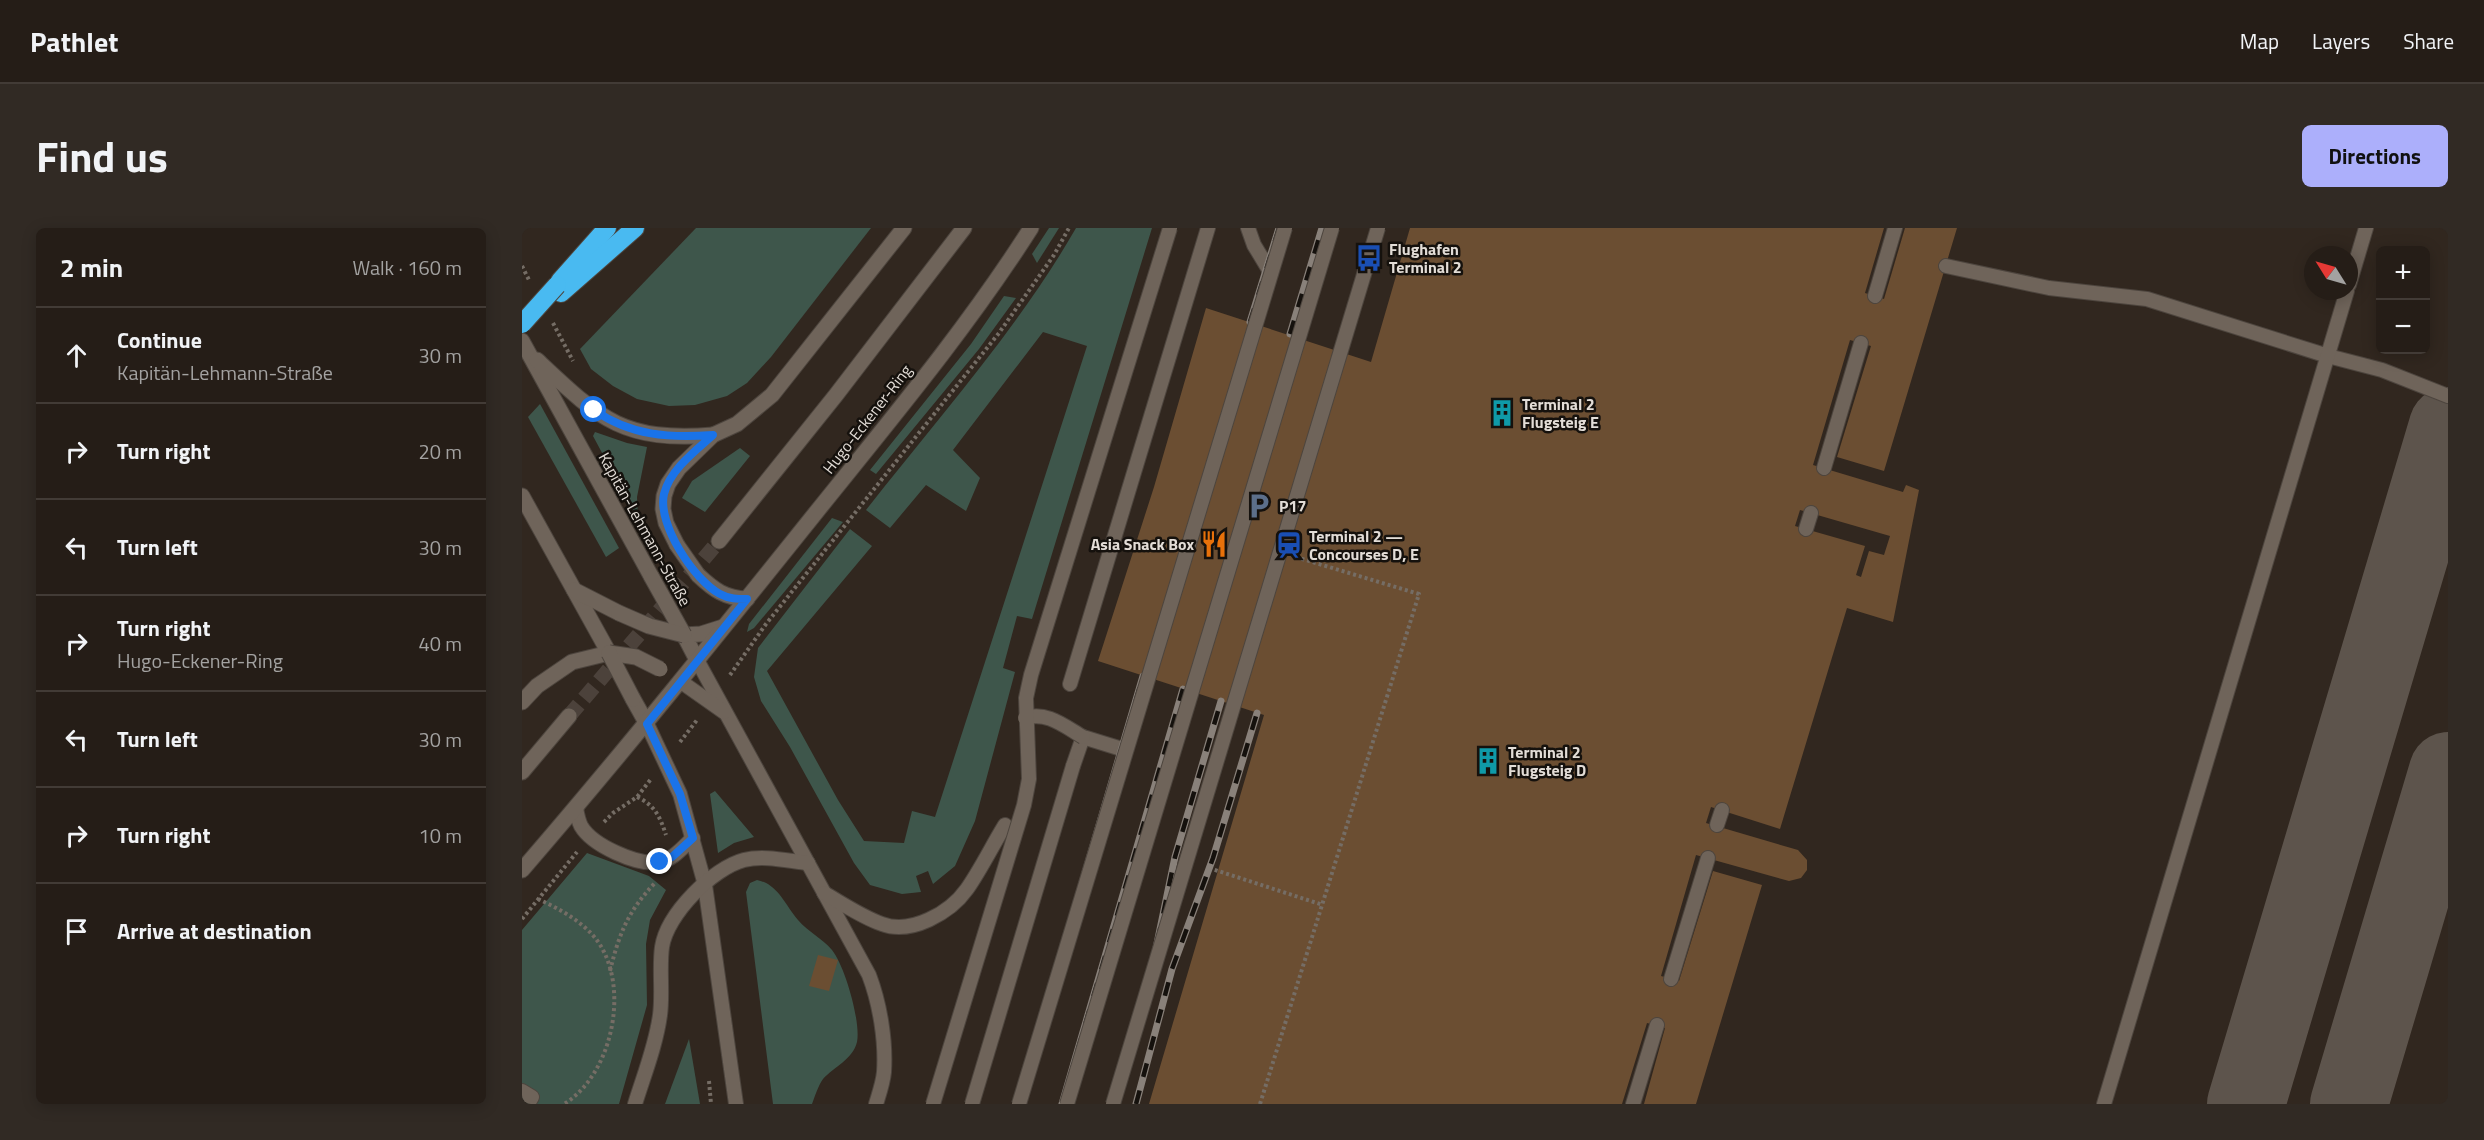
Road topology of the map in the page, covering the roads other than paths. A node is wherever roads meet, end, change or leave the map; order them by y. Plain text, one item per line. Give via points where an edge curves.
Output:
1 (607, 228) edge
2 (635, 228) edge
3 (904, 228) edge
4 (964, 228) edge
5 (1031, 228) edge
6 (1170, 228) edge
7 (1208, 228) edge
8 (1248, 228) edge
9 (1286, 228) edge
10 (1332, 228) edge
11 (1378, 228) edge
12 (1895, 228) edge
13 (2366, 228) edge
14 (2358, 255) edge
15 (1946, 266) dead end
16 (1271, 273) junction
17 (559, 289) junction
18 (1875, 296) dead end
19 (2344, 300) edge
20 (522, 324) edge
21 (1861, 343) dead end
22 (525, 346) edge
23 (2328, 356) junction
24 (2448, 396) edge
25 (713, 435) junction
26 (1824, 468) dead end
27 (522, 496) edge
28 (1810, 513) dead end
29 (1806, 529) dead end
30 (719, 541) tunnel mouth
31 (573, 590) junction
32 (747, 599) junction
33 (723, 626) junction
34 (686, 636) junction
35 (609, 653) junction
36 (697, 660) junction
37 (680, 681) junction
38 (1070, 684) dead end
39 (713, 698) junction
40 (522, 702) edge
41 (569, 716) tunnel mouth
42 (1025, 718) junction
43 (647, 724) junction
44 (1083, 737) junction
45 (1125, 750) junction
46 (522, 771) edge
47 (576, 808) junction
48 (1722, 810) dead end
49 (1005, 825) dead end
50 (1717, 825) dead end
51 (693, 838) junction
52 (1708, 858) dead end
53 (808, 863) junction
54 (522, 870) edge
55 (705, 885) junction
56 (824, 893) junction
57 (1671, 979) dead end
58 (1657, 1025) dead end
59 (522, 1091) edge
60 (528, 1104) edge
61 (635, 1104) edge
62 (736, 1104) edge
63 (876, 1104) edge
64 (933, 1104) edge
65 (972, 1104) edge
66 (1019, 1104) edge
67 (1067, 1104) edge
68 (1113, 1104) edge
69 (1634, 1104) edge
70 (2104, 1104) edge

1 - 17 highway
2 - 17 highway
3 - 25 street via 772,395 736,424
4 - 30 street
5 - 32 street, Hugo-Eckener-Ring via 988,292
6 - 42 lane, bridge via 1031,675
7 - 38 lane
8 - 16 lane
9 - 16 lane, bridge
10 - 67 lane, bridge
11 - 68 lane, bridge
12 - 18 lane via 1894,251
13 - 14 lane
15 - 23 lane via 2049,288 2147,299
16 - 45 lane, bridge
17 - 20 highway, bridge
19 - 23 lane
21 - 26 lane
22 - 25 street, Kapitän-Lehmann-Straße via 572,393 611,422 658,436
22 - 34 street, Kapitän-Lehmann-Straße, bridge
23 - 24 lane via 2382,370
23 - 70 lane
25 - 32 street, bridge via 668,484 663,509 677,545 698,575 722,595
27 - 31 street
28 - 29 lane
31 - 34 street, bridge via 619,614
31 - 35 street
32 - 33 street, Hugo-Eckener-Ring
33 - 34 street
33 - 36 street, Hugo-Eckener-Ring
34 - 36 street, Kapitän-Lehmann-Straße
35 - 37 street, bridge via 636,657
35 - 40 street via 578,661 554,674
35 - 43 street, bridge
36 - 37 street, Hugo-Eckener-Ring
36 - 39 lane
37 - 39 lane
37 - 43 street, Hugo-Eckener-Ring
39 - 53 lane via 726,713
41 - 46 street
42 - 44 lane, bridge via 1049,718
42 - 64 lane, bridge via 1029,779 1024,806
43 - 47 street, Hugo-Eckener-Ring
43 - 51 lane via 680,794
44 - 45 lane
44 - 65 lane, bridge
45 - 66 lane, bridge
47 - 51 lane via 582,827 590,836 639,862 660,862 672,857
47 - 54 street, Hugo-Eckener-Ring
48 - 50 lane
49 - 56 lane via 966,890 951,906 916,924 897,928 883,925
51 - 55 lane
52 - 57 lane
53 - 55 lane via 746,860 720,872
53 - 56 lane
55 - 61 lane via 683,906 666,932 659,1018
55 - 62 lane
56 - 63 lane via 874,989 884,1074
58 - 69 lane
59 - 60 lane via 532,1097

